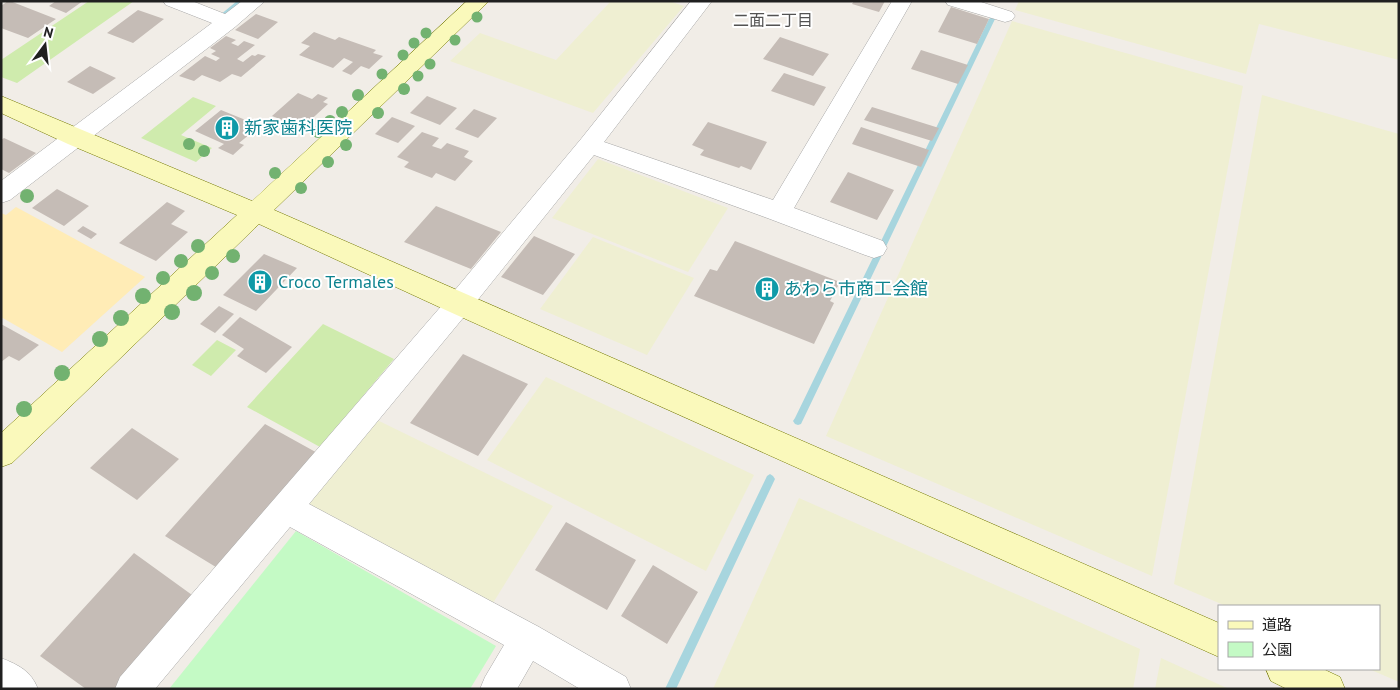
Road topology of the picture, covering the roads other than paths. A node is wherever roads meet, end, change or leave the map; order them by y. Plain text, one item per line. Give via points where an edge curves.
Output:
1 (173, 1) edge
2 (255, 1) edge
3 (479, 1) edge
4 (702, 1) edge
5 (902, 1) edge
6 (955, 1) edge
7 (1005, 16) dead end
8 (228, 22) junction
9 (1, 104) edge
10 (76, 138) junction
11 (589, 145) junction
12 (1, 194) edge
13 (779, 212) junction
14 (256, 213) junction
15 (874, 248) dead end
16 (459, 304) junction
17 (1, 453) edge
18 (286, 508) junction
19 (527, 639) junction
20 (1218, 640) edge
21 (1285, 670) edge
22 (1, 675) edge
23 (20, 689) edge
24 (132, 689) edge
25 (497, 689) edge
26 (614, 689) edge
27 (1328, 689) edge

1 - 8 street
2 - 8 street
3 - 14 street
4 - 11 street
5 - 13 street
6 - 7 street
8 - 10 street
9 - 10 street
10 - 12 street
10 - 14 street
11 - 13 street
11 - 16 street
13 - 15 street
14 - 16 street
14 - 17 street
16 - 18 street
16 - 20 street
18 - 19 street
18 - 24 street
19 - 25 street
19 - 26 street
21 - 27 street
22 - 23 street

